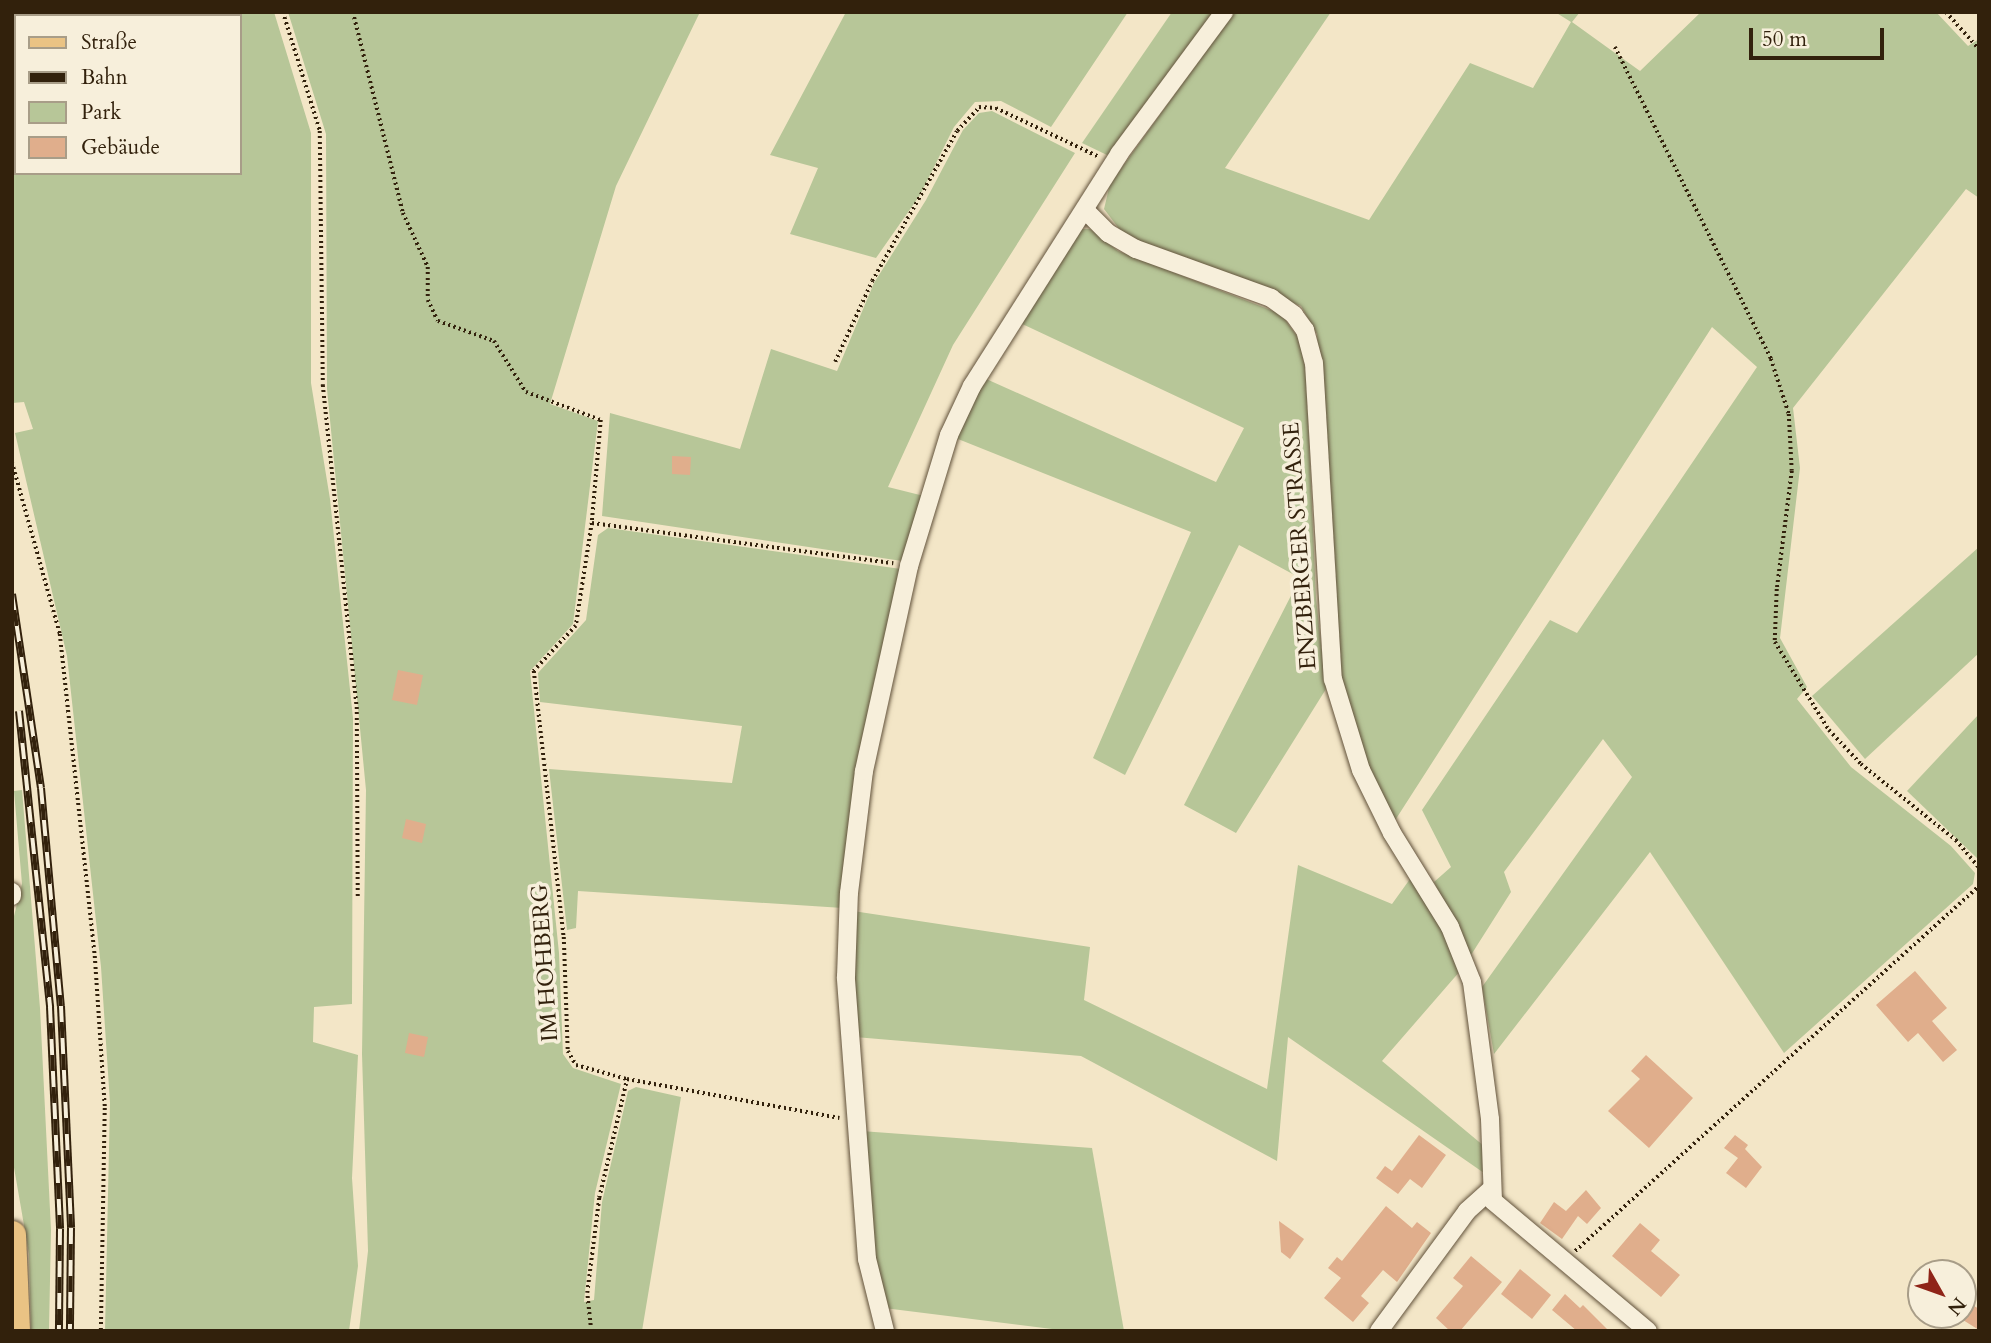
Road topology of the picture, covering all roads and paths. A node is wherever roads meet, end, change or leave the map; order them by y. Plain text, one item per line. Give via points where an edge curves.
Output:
1 (283, 12) edge
2 (353, 12) edge
3 (1224, 12) edge
4 (1945, 12) edge
5 (1615, 47) dead end
6 (1979, 49) edge
7 (1113, 164) junction
8 (1085, 210) junction
9 (835, 362) dead end
10 (12, 462) edge
11 (592, 523) junction
12 (909, 566) junction
13 (1979, 867) edge
14 (1979, 886) edge
15 (358, 899) dead end
16 (627, 1079) junction
17 (855, 1116) junction
18 (1490, 1190) junction
19 (12, 1235) edge
20 (1563, 1261) junction
21 (16, 1331) edge
22 (101, 1331) edge
23 (591, 1331) edge
24 (885, 1331) edge
25 (1379, 1331) edge
26 (1648, 1331) edge

1 - 15 path via 320,131 323,385 357,707
2 - 11 path, IM HOHBERG via 403,213 428,267 428,300 438,321 494,341 526,392 601,420
3 - 7 street
4 - 6 path
5 - 13 path via 1771,359 1789,414 1793,471 1775,642 1829,730 1861,764 1956,841
7 - 8 street
7 - 9 path via 996,108 979,107 957,131 872,281
8 - 12 street via 972,386 948,435
8 - 18 street, ENZBERGER STRASSE via 1108,233 1136,248 1270,298 1294,315 1305,330 1314,363 1333,679 1361,770 1392,833 1450,927 1472,982 1491,1127
10 - 22 path via 60,634 95,956 105,1108
11 - 12 path
11 - 16 path, IM HOHBERG via 576,626 534,671 564,937 568,1051 576,1065
12 - 17 street via 864,771 849,893 846,977
14 - 20 path
16 - 17 path, IM HOHBERG via 835,1118
16 - 23 path via 599,1198 587,1293
17 - 24 street via 867,1259
18 - 20 street via 1501,1211
18 - 25 street via 1467,1211
19 - 21 main road
20 - 26 street

